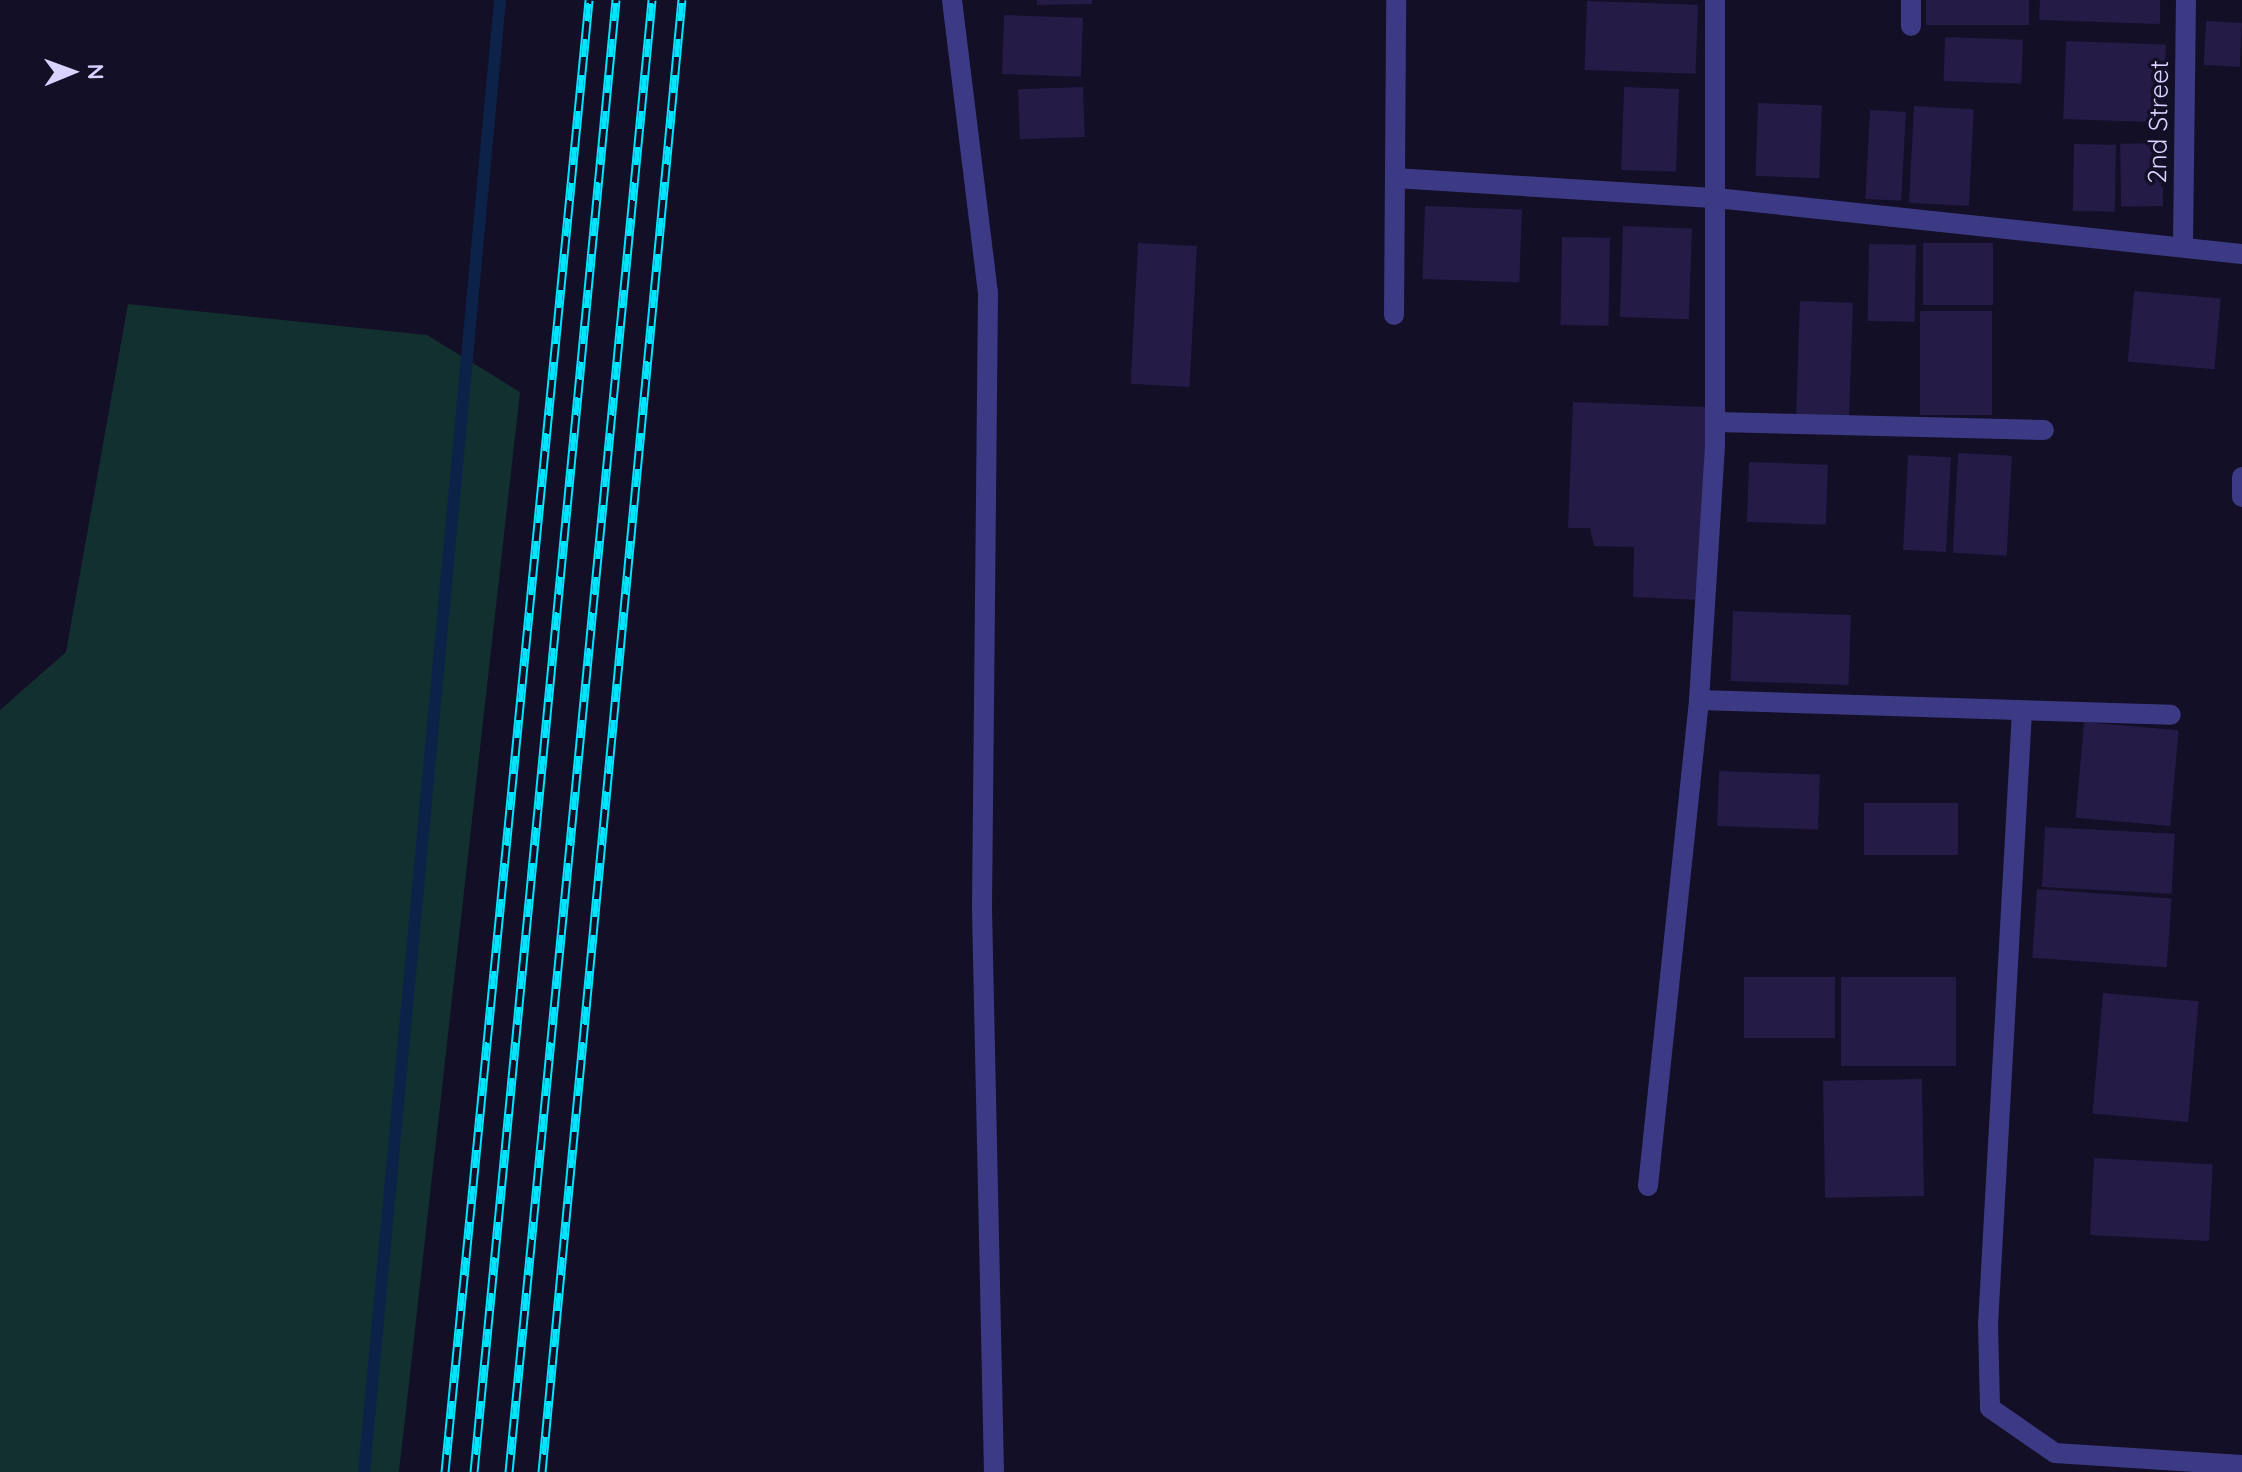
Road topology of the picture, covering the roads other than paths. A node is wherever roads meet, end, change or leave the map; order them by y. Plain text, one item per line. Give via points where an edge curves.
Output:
1 (952, 0) edge
2 (1396, 0) edge
3 (1715, 0) edge
4 (1911, 0) edge
5 (2186, 0) edge
6 (1911, 26) dead end
7 (1395, 178) junction
8 (1716, 198) junction
9 (2183, 244) junction
10 (2242, 254) edge
11 (1394, 315) dead end
12 (1715, 422) junction
13 (2044, 430) dead end
14 (2242, 477) edge
15 (2242, 497) edge
16 (1699, 700) junction
17 (2022, 711) junction
18 (2171, 715) dead end
19 (1648, 1186) dead end
20 (2242, 1465) edge
21 (994, 1472) edge

1 - 21 street via 988,293 982,909
2 - 7 street
3 - 8 street
4 - 6 street
5 - 9 street, 2nd Street
7 - 8 street
7 - 11 street
8 - 9 street
8 - 12 street
9 - 10 street
12 - 13 street
12 - 16 street
14 - 15 street
16 - 17 street
16 - 19 street
17 - 18 street
17 - 20 street via 1988,1324 1990,1408 2055,1453

